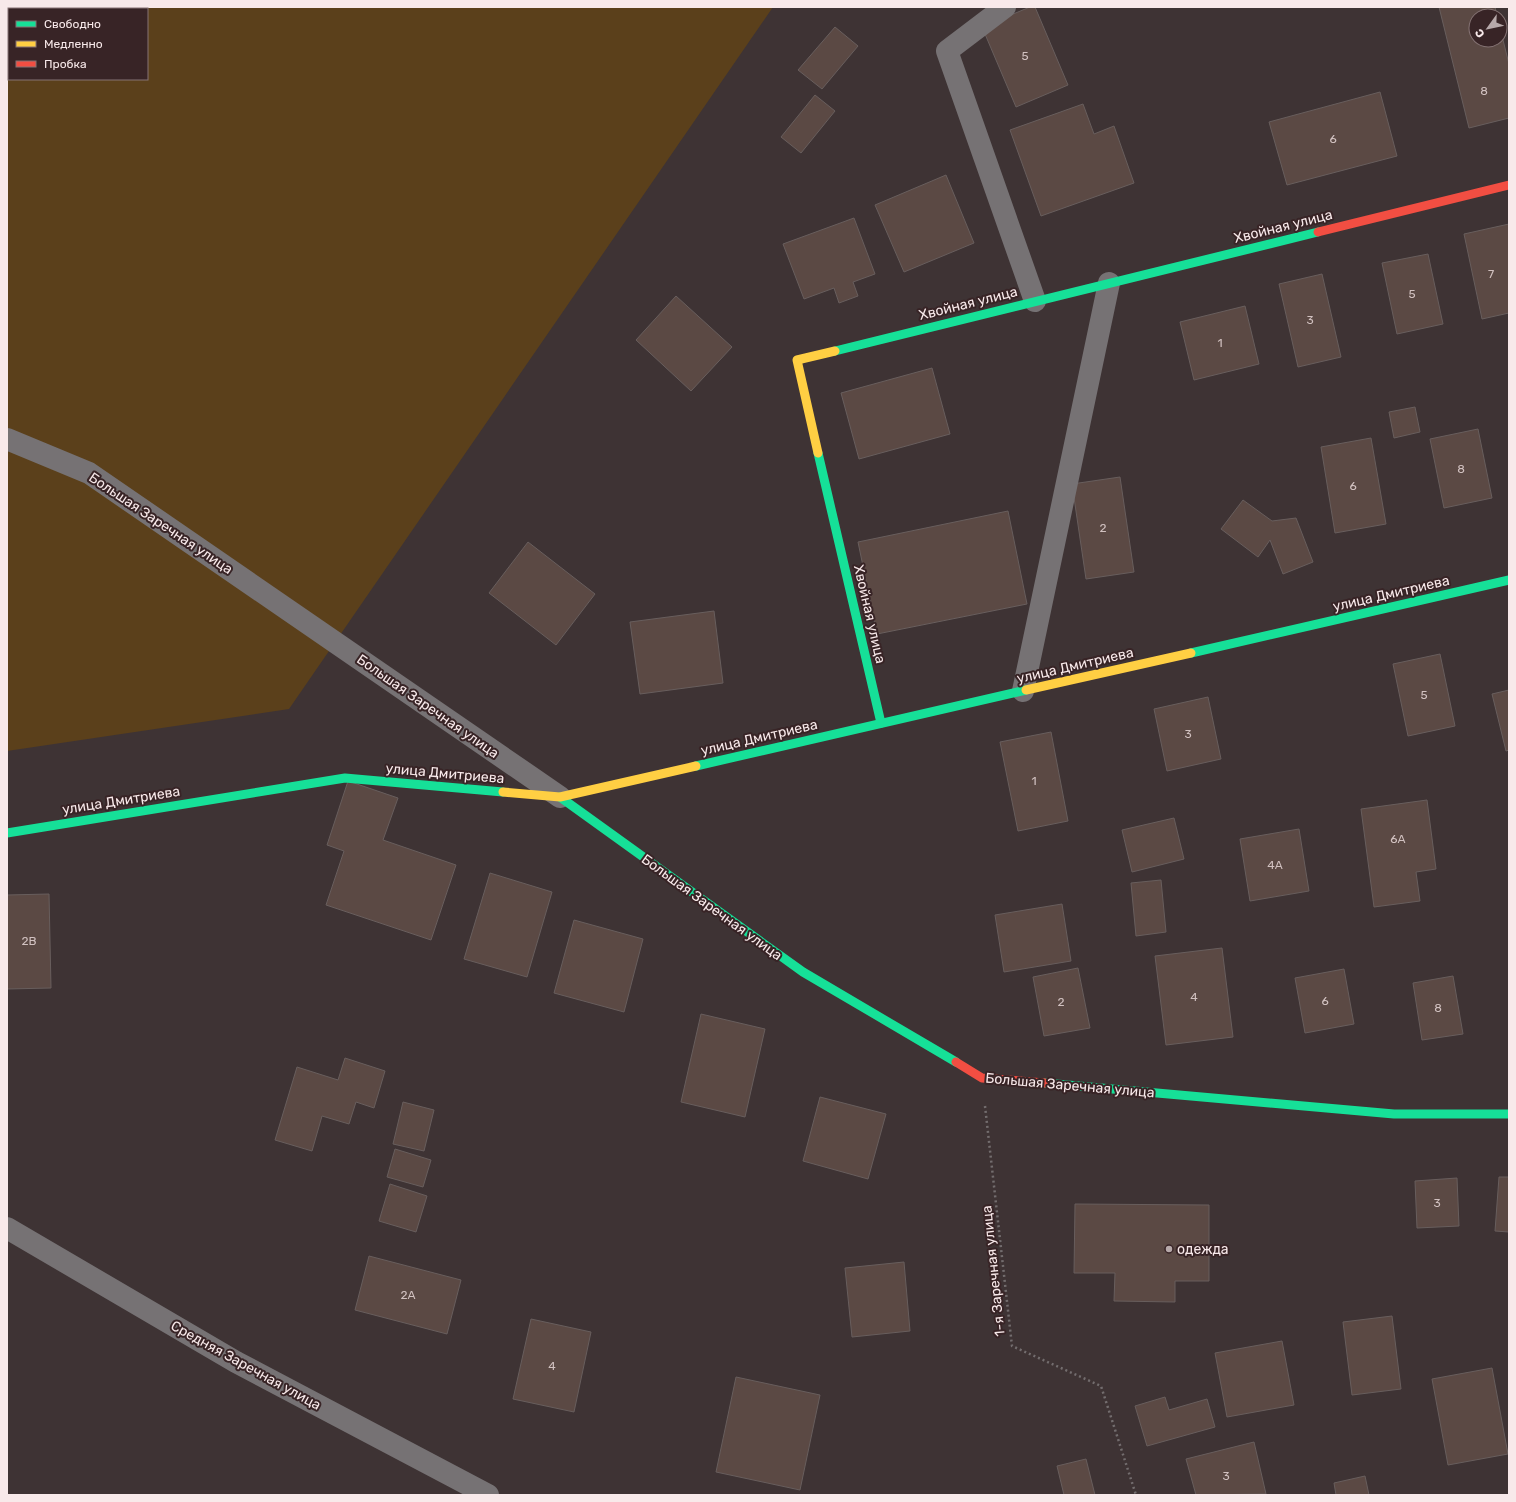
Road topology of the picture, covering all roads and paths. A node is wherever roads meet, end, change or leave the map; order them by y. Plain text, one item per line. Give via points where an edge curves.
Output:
1 (1005, 7) edge
2 (1509, 185) edge
3 (1109, 283) junction
4 (1035, 301) junction
5 (7, 439) edge
6 (1509, 580) edge
7 (1023, 691) junction
8 (881, 723) junction
9 (560, 797) junction
10 (7, 833) edge
11 (982, 1078) junction
12 (1509, 1114) edge
13 (7, 1228) edge
14 (488, 1495) edge
15 (1136, 1495) edge

1 - 4 street via 947,51
2 - 3 street, Хвойная улица
3 - 4 street, Хвойная улица
3 - 7 street
4 - 8 street, Хвойная улица via 797,360
5 - 9 street, Большая Заречная улица via 89,473
6 - 7 street, улица Дмитриева
7 - 8 street, улица Дмитриева
8 - 9 street, улица Дмитриева
9 - 10 street, улица Дмитриева via 345,778
9 - 11 street, Большая Заречная улица via 803,972
11 - 12 street, Большая Заречная улица via 1394,1114
11 - 15 path, 1-я Заречная улица via 1012,1346 1101,1386
13 - 14 street, Средняя Заречная улица via 236,1362

